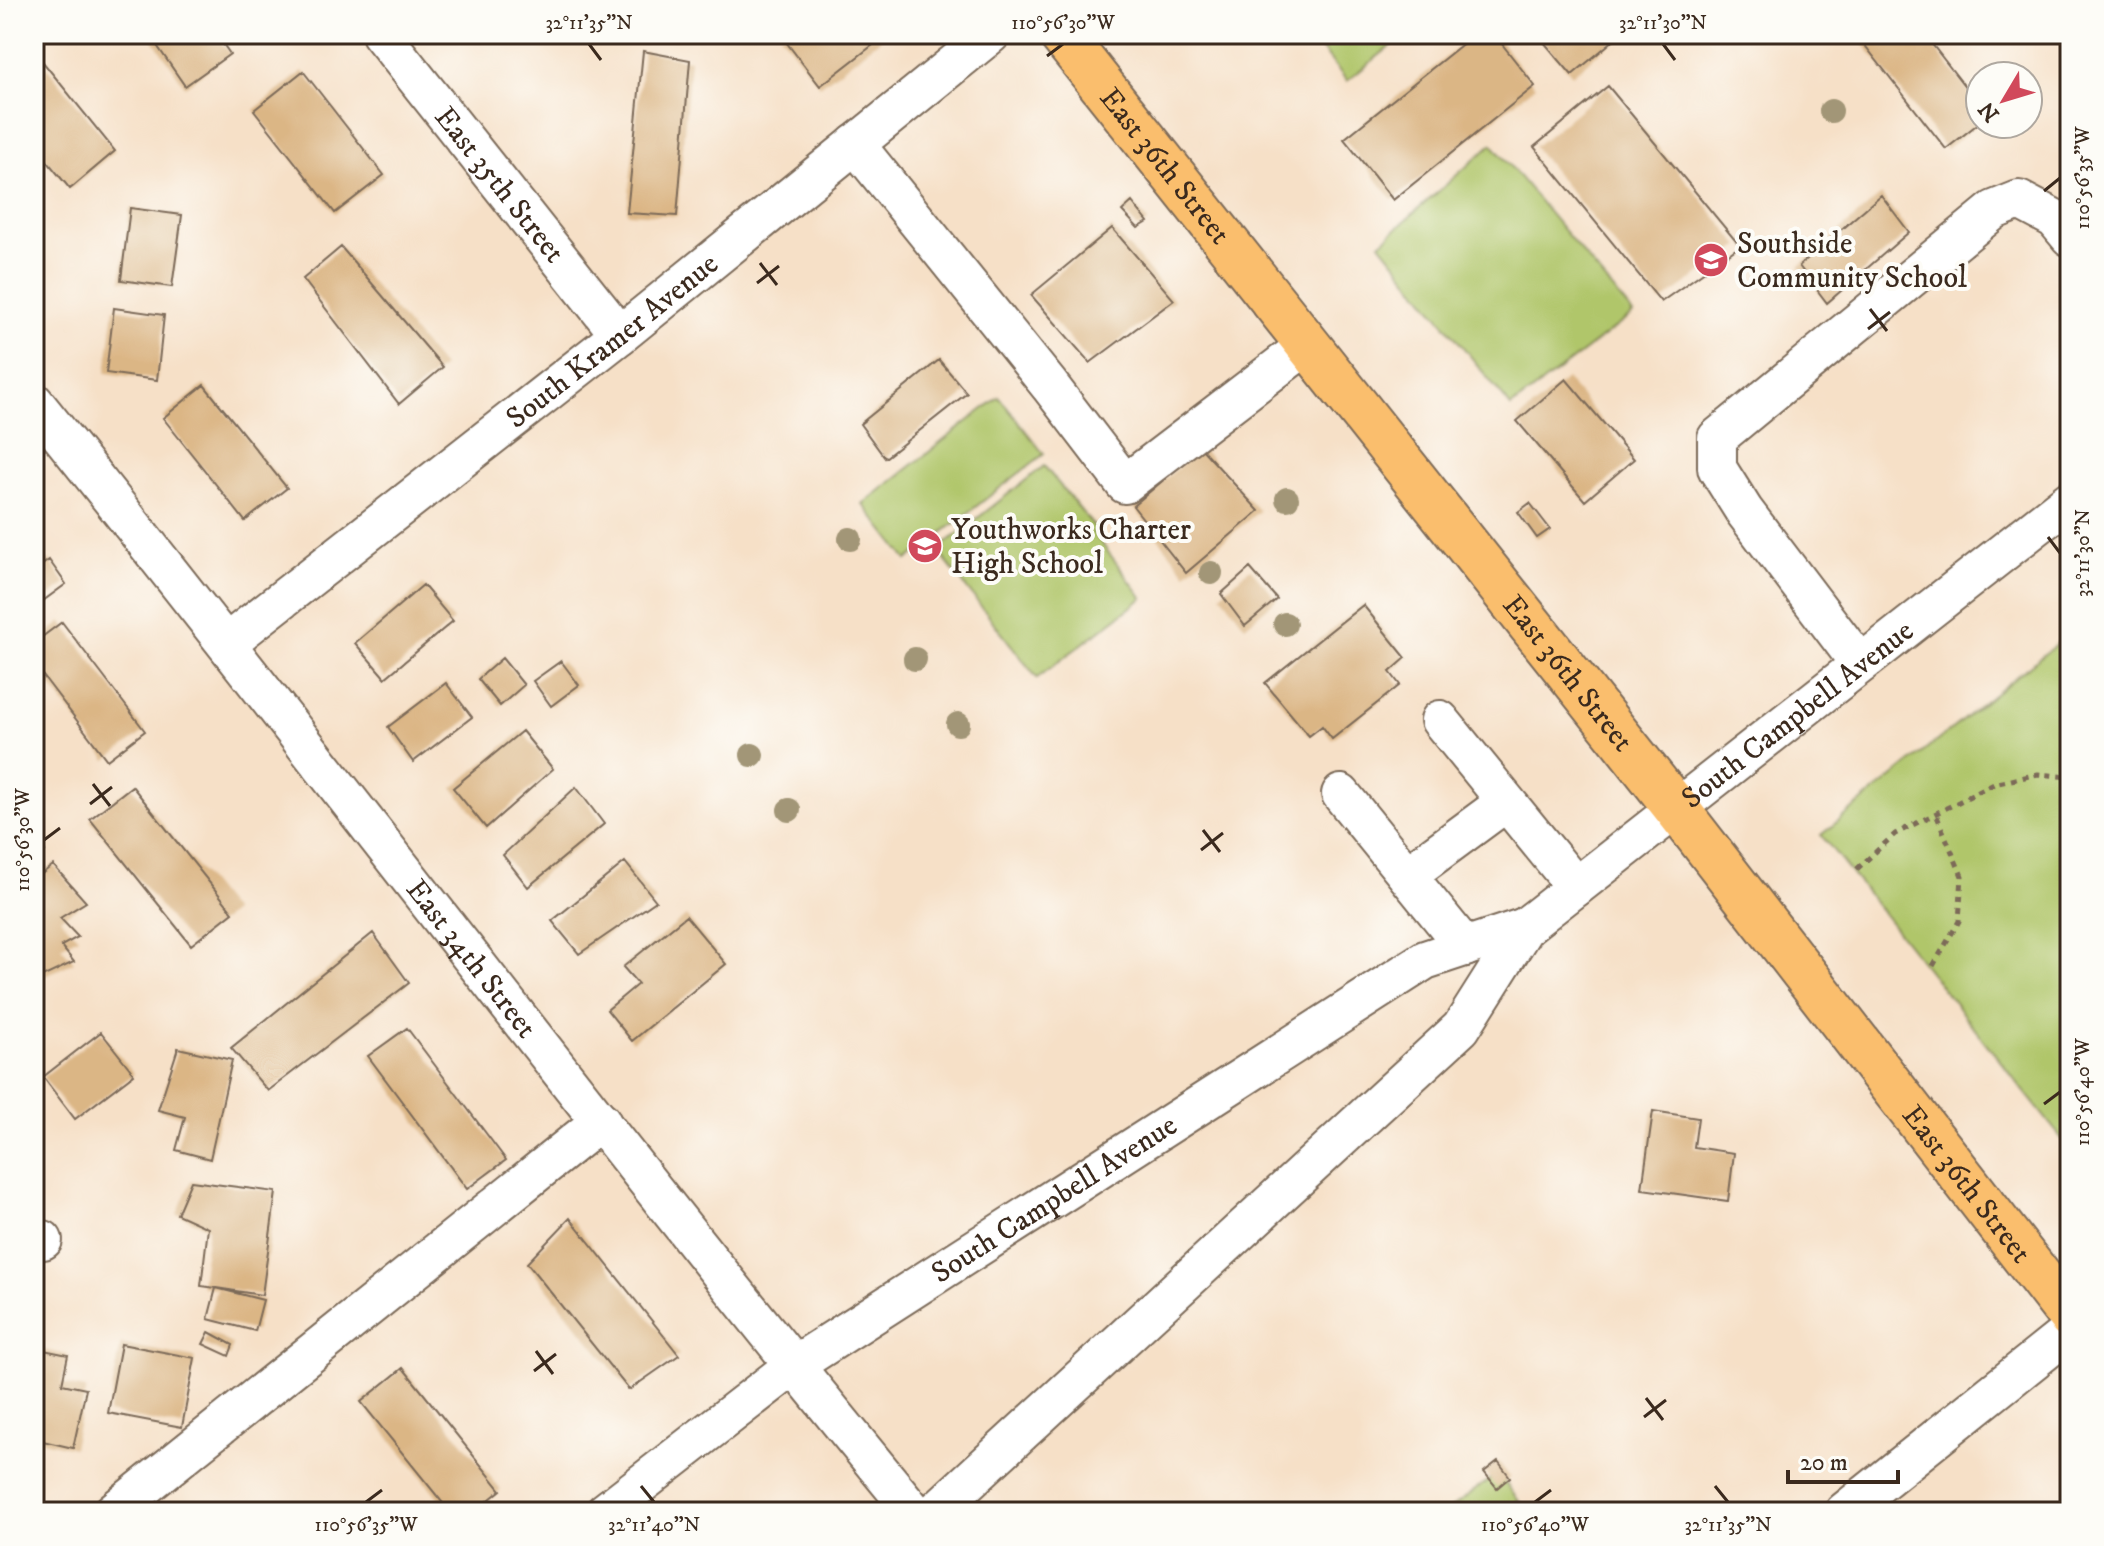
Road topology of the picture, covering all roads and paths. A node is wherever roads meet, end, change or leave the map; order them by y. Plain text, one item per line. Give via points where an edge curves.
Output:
1 (381, 34) edge
2 (991, 34) edge
3 (1061, 34) edge
4 (855, 144) junction
5 (2070, 237) edge
6 (620, 335) junction
7 (1307, 345) junction
8 (34, 402) edge
9 (2070, 500) edge
10 (228, 642) junction
11 (1860, 664) junction
12 (1440, 720) dead end
13 (2070, 777) edge
14 (1341, 794) dead end
15 (1506, 802) junction
16 (1676, 808) junction
17 (1936, 814) junction
18 (1857, 869) dead end
19 (1407, 875) junction
20 (1576, 887) junction
21 (1525, 927) junction
22 (1465, 947) junction
23 (1933, 966) dead end
24 (601, 1121) junction
25 (2070, 1316) edge
26 (2070, 1331) edge
27 (793, 1366) junction
28 (113, 1512) edge
29 (605, 1512) edge
30 (914, 1512) edge
31 (935, 1512) edge
32 (1844, 1512) edge

1 - 6 street, East 35th Street
2 - 4 street, South Kramer Avenue
3 - 7 main road, East 36th Street
4 - 6 street, South Kramer Avenue
4 - 7 street via 1125,484
5 - 11 street via 2055,219 2019,200 1994,210 1717,438 1717,468 1744,511
6 - 10 street, South Kramer Avenue
7 - 16 main road, East 36th Street
8 - 10 street, East 34th Street
9 - 11 street, South Campbell Avenue
10 - 24 street, East 34th Street
11 - 16 street, South Campbell Avenue
12 - 15 street
13 - 17 path via 2038,774 1994,784
14 - 19 street
15 - 19 street
15 - 20 street
16 - 20 street, South Campbell Avenue
16 - 25 main road, East 36th Street
17 - 18 path via 1895,834
17 - 23 path via 1962,876 1959,921
19 - 22 street
20 - 21 street, South Campbell Avenue
21 - 22 street, South Campbell Avenue
21 - 31 street, South Campbell Avenue via 1461,1028
22 - 27 street, South Campbell Avenue via 1425,960
24 - 27 street, East 34th Street
24 - 28 street
26 - 32 street
27 - 29 street, South Campbell Avenue
27 - 30 street, East 34th Street

